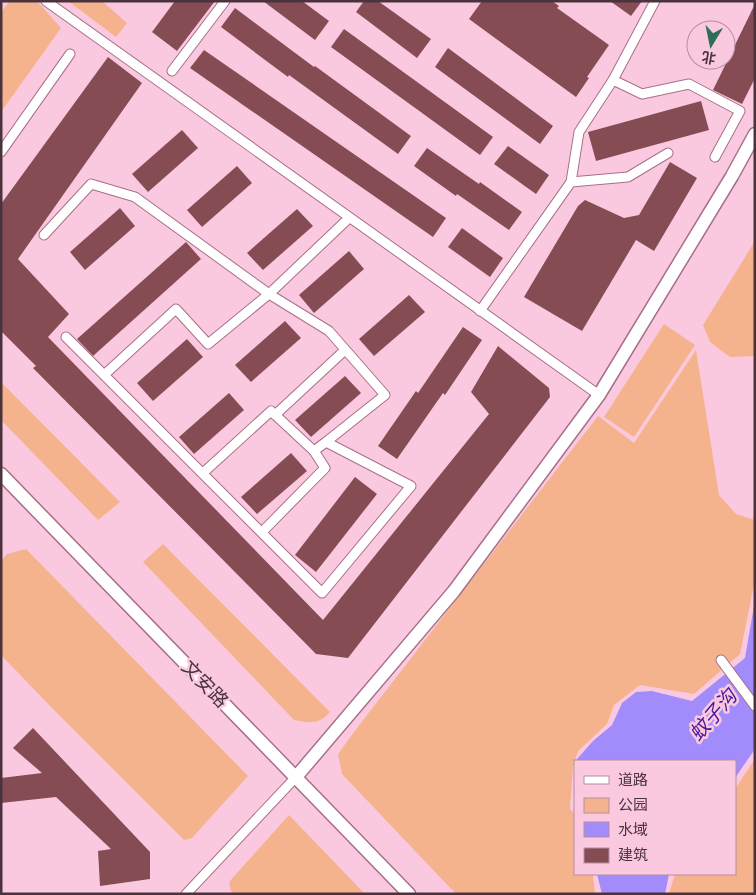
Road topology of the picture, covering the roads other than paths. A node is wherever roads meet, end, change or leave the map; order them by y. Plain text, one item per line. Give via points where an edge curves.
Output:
1 (46, 1) edge
2 (225, 1) edge
3 (655, 1) edge
4 (70, 54) dead end
5 (172, 71) dead end
6 (613, 80) junction
7 (755, 134) edge
8 (1, 152) edge
9 (668, 153) dead end
10 (715, 157) dead end
11 (571, 182) junction
12 (350, 218) junction
13 (44, 235) dead end
14 (269, 294) junction
15 (480, 311) junction
16 (66, 337) dead end
17 (345, 350) junction
18 (104, 375) junction
19 (599, 396) junction
20 (275, 415) junction
21 (326, 442) junction
22 (314, 451) junction
23 (202, 473) junction
24 (1, 474) edge
25 (262, 532) junction
26 (721, 660) dead end
27 (751, 700) edge
28 (296, 777) junction
29 (186, 894) edge
30 (410, 894) edge

1 - 12 street
2 - 5 street
3 - 6 street
4 - 8 street
6 - 10 street via 642,94 689,84 740,111
6 - 11 street via 579,132
7 - 19 street
9 - 11 street via 628,177
11 - 15 street
12 - 14 street
12 - 15 street
13 - 14 street via 91,184 135,197
14 - 17 street via 329,332
14 - 18 street via 208,344 176,309
15 - 19 street
16 - 18 street
17 - 20 street
17 - 21 street via 385,395
18 - 23 street
19 - 28 street via 454,591
20 - 22 street
20 - 23 street via 271,411
21 - 22 street
21 - 25 street via 412,486 322,593
22 - 25 street via 325,468
23 - 25 street
24 - 28 street, 文安路
26 - 27 street
28 - 29 street
28 - 30 street, 文安路

